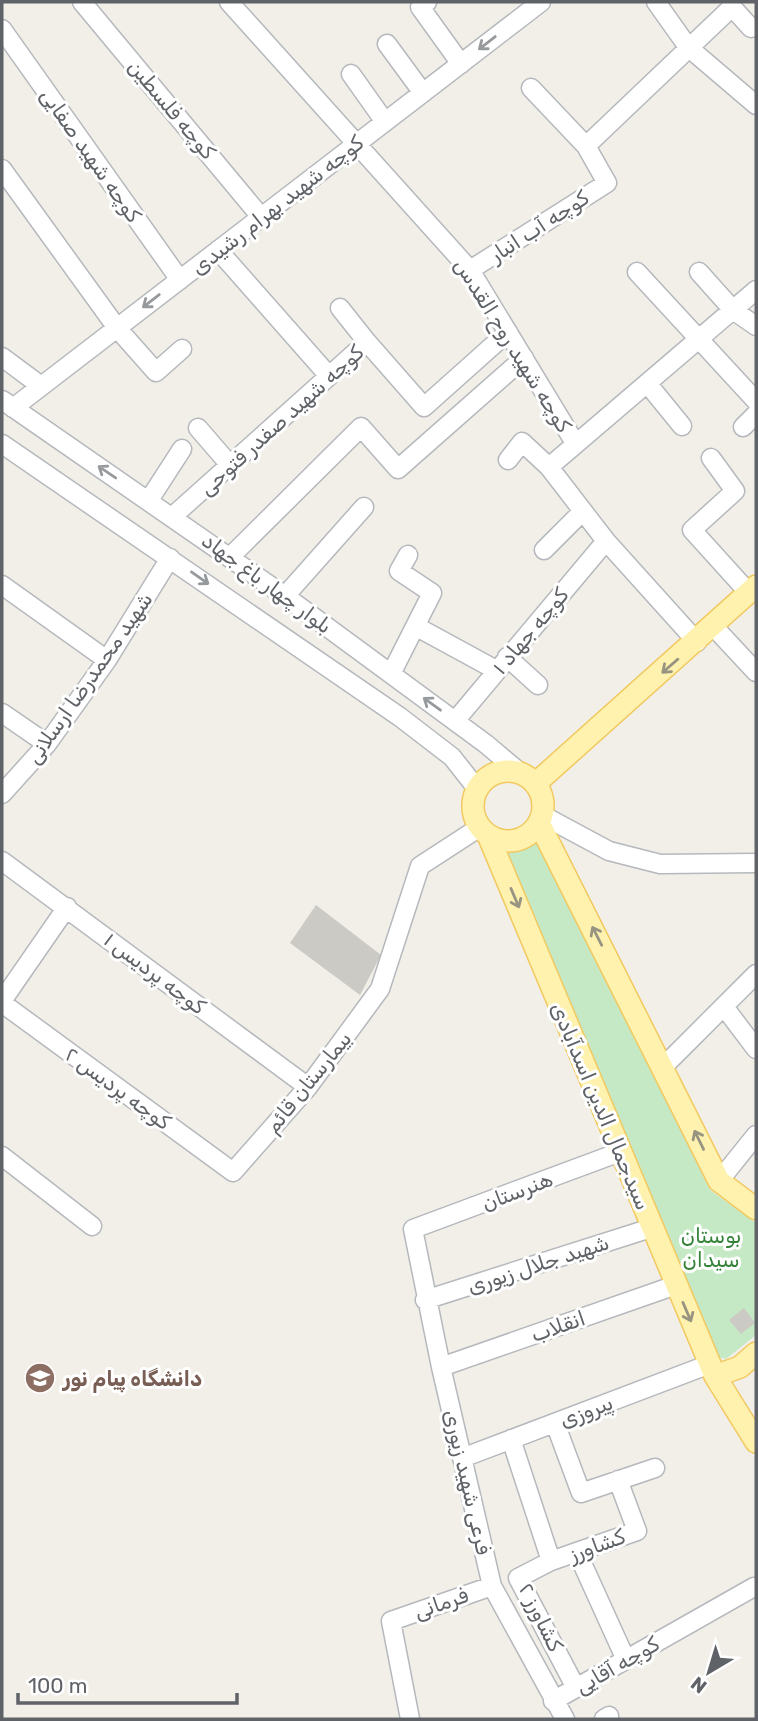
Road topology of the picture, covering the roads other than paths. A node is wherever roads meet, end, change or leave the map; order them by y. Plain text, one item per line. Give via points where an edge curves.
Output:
1 (82, 2) edge
2 (229, 2) edge
3 (427, 2) edge
4 (541, 2) edge
5 (656, 2) edge
6 (751, 28) dead end
7 (2, 29) edge
8 (387, 44) dead end
9 (688, 47) junction
10 (461, 64) junction
11 (351, 74) dead end
12 (531, 88) dead end
13 (423, 93) junction
14 (756, 105) edge
15 (385, 122) junction
16 (358, 142) junction
17 (586, 145) junction
18 (2, 169) edge
19 (261, 217) junction
20 (218, 250) junction
21 (470, 270) junction
22 (637, 272) dead end
23 (699, 272) dead end
24 (180, 280) junction
25 (756, 289) edge
26 (340, 308) dead end
27 (733, 310) junction
28 (756, 326) edge
29 (117, 328) junction
30 (508, 332) junction
31 (698, 340) junction
32 (367, 342) junction
33 (182, 349) dead end
34 (2, 357) edge
35 (524, 358) junction
36 (329, 376) junction
37 (647, 383) junction
38 (41, 386) junction
39 (756, 401) edge
40 (8, 404) edge
41 (756, 414) edge
42 (682, 425) dead end
43 (198, 428) dead end
44 (743, 428) dead end
45 (575, 443) junction
46 (2, 444) edge
47 (183, 449) dead end
48 (711, 458) dead end
49 (508, 460) dead end
50 (230, 465) junction
51 (549, 467) junction
52 (149, 500) junction
53 (364, 507) dead end
54 (583, 512) junction
55 (173, 516) junction
56 (606, 541) junction
57 (544, 550) dead end
58 (408, 555) dead end
59 (230, 557) junction
60 (170, 558) junction
61 (2, 585) edge
62 (753, 590) edge
63 (285, 596) junction
64 (416, 627) junction
65 (714, 627) junction
66 (697, 642) junction
67 (107, 660) junction
68 (502, 664) junction
69 (756, 672) edge
70 (391, 674) junction
71 (538, 685) dead end
72 (2, 713) edge
73 (455, 721) junction
74 (47, 744) junction
75 (530, 780) junction
76 (478, 790) junction
77 (2, 794) edge
78 (540, 819) junction
79 (484, 831) junction
80 (2, 861) edge
81 (756, 863) edge
82 (67, 908) junction
83 (756, 974) edge
84 (2, 1002) edge
85 (724, 1007) junction
86 (756, 1049) edge
87 (663, 1067) junction
88 (308, 1087) junction
89 (756, 1135) edge
90 (620, 1152) junction
91 (2, 1156) edge
92 (233, 1172) joint
93 (719, 1181) junction
94 (756, 1209) edge
95 (92, 1226) dead end
96 (651, 1228) junction
97 (413, 1229) joint
98 (676, 1285) junction
99 (426, 1299) junction
100 (756, 1353) edge
101 (441, 1367) junction
102 (712, 1370) junction
103 (555, 1423) junction
104 (512, 1439) junction
105 (756, 1442) edge
106 (462, 1458) junction
107 (655, 1468) dead end
108 (618, 1480) junction
109 (577, 1552) junction
110 (551, 1561) junction
111 (492, 1586) junction
112 (754, 1587) dead end
113 (626, 1660) junction
114 (576, 1688) junction
115 (553, 1701) junction
116 (410, 1719) edge
117 (565, 1719) edge

1 - 19 street, کوچه فلسطین
2 - 16 street, کوچه شهید روح القدس
3 - 10 street via 420,6
4 -> 10 street, کوچه شهید بهرام رشیدی
5 - 9 street
6 - 9 street via 732,7
7 - 24 street, کوچه شهید صفایی
8 - 13 street
9 - 14 street
9 - 17 street
10 - 13 street, کوچه شهید بهرام رشیدی
11 - 15 street
12 - 17 street, کوچه آب انبار
13 - 15 street, کوچه شهید بهرام رشیدی
15 - 16 street, کوچه شهید بهرام رشیدی
16 - 19 street, کوچه شهید بهرام رشیدی
16 - 21 street, کوچه شهید روح القدس
17 - 21 street, کوچه آب انبار via 607,183
18 - 29 street
19 - 20 street, کوچه شهید بهرام رشیدی
20 - 24 street, کوچه شهید بهرام رشیدی
20 - 36 street
21 - 30 street, کوچه شهید روح القدس
22 - 31 street
23 - 27 street
24 -> 29 street, کوچه شهید بهرام رشیدی
25 - 27 street
26 - 32 street
27 - 28 street
27 - 31 street
29 - 33 street via 156,372
29 - 38 street, کوچه شهید بهرام رشیدی
30 - 32 street, کوچه شهید صفدر فتوحی via 424,407
30 - 35 street, کوچه شهید روح القدس
31 - 37 street
31 - 39 street
32 - 36 street, کوچه شهید صفدر فتوحی
34 - 38 street
35 - 45 street, کوچه شهید روح القدس
35 - 59 street via 398,469 360,427
36 - 50 street, کوچه شهید صفدر فتوحی
37 - 42 street
37 - 45 street
38 - 40 street, کوچه شهید بهرام رشیدی
52 -> 40 street, بلوار چهار باغ جهاد
41 - 44 street
43 - 50 street
45 - 51 street, کوچه شهید روح القدس
46 - 60 street, بلوار چهار باغ جهاد
47 - 52 street
48 - 62 street via 735,491 692,530
49 - 51 street via 522,442
50 - 55 street, کوچه شهید صفدر فتوحی
51 - 54 street, کوچه شهید روح القدس
52 - 55 street, بلوار چهار باغ جهاد
53 - 63 street
54 - 56 street, کوچه شهید روح القدس
54 - 57 street
55 - 59 street, بلوار چهار باغ جهاد
56 - 66 street, کوچه شهید روح القدس
56 - 68 street, کوچه جهاد ۱
58 - 64 street via 399,571 432,593
59 - 63 street, بلوار چهار باغ جهاد
60 - 67 street, شهید محمدرضا ارسلانی
60 -> 76 street, بلوار چهار باغ جهاد via 400,717 452,757
61 - 67 street
62 - 65 main road
63 - 70 street, بلوار چهار باغ جهاد
64 - 68 street
64 - 70 street
65 - 66 main road
65 - 69 street
66 -> 75 main road
67 - 74 street, شهید محمدرضا ارسلانی
68 - 71 street
68 - 73 street, کوچه جهاد ۱
73 -> 70 street, بلوار چهار باغ جهاد
72 - 74 street
73 - 75 street, بلوار چهار باغ جهاد
74 - 77 street, شهید محمدرضا ارسلانی
75 - 76 main road via 514,772 493,775
75 - 78 main road via 541,796
76 - 79 main road via 473,809
78 - 79 main road via 522,838 511,841
78 - 81 street via 609,851 660,864
87 -> 78 main road
79 - 88 street, بیمارستان قائم via 420,866 380,989
79 -> 90 main road, سیدجمال الدین اسدآبادی
80 - 82 street, کوچه پردیس ۱
82 - 84 street
82 - 88 street, کوچه پردیس ۱
83 - 85 street
84 - 92 street, کوچه پردیس ۲
85 - 86 street
85 - 87 street
93 -> 87 main road
88 - 92 street, بیمارستان قائم
89 - 93 street
90 - 96 main road, سیدجمال الدین اسدآبادی
90 - 97 street, هنرستان
91 - 95 street
93 - 94 main road
96 - 98 main road, سیدجمال الدین اسدآبادی
96 - 99 street, شهید جلال زیوری
97 - 99 street, فرعی شهید زیوری
98 - 101 street, انقلاب
98 -> 102 main road, سیدجمال الدین اسدآبادی
99 - 101 street, فرعی شهید زیوری
100 - 102 main road via 740,1367
101 - 106 street, فرعی شهید زیوری
102 - 103 street, پیروزی
102 - 105 main road, سیدجمال الدین اسدآبادی
103 - 104 street, پیروزی
103 - 108 street via 581,1493
104 - 106 street, پیروزی
104 - 110 street, کشاورز
106 - 111 street, فرعی شهید زیوری
107 - 108 street
108 - 109 street, کشاورز via 637,1531
109 - 110 street, کشاورز
109 - 113 street
110 - 114 street, کشاورز ۲ via 518,1578
111 - 115 street, فرعی شهید زیوری
111 - 116 street, فرمانی via 391,1621
112 - 113 street, کوچه آقایی
113 - 114 street, کوچه آقایی
114 - 115 street, کوچه آقایی
115 - 117 street, فرعی شهید زیوری

